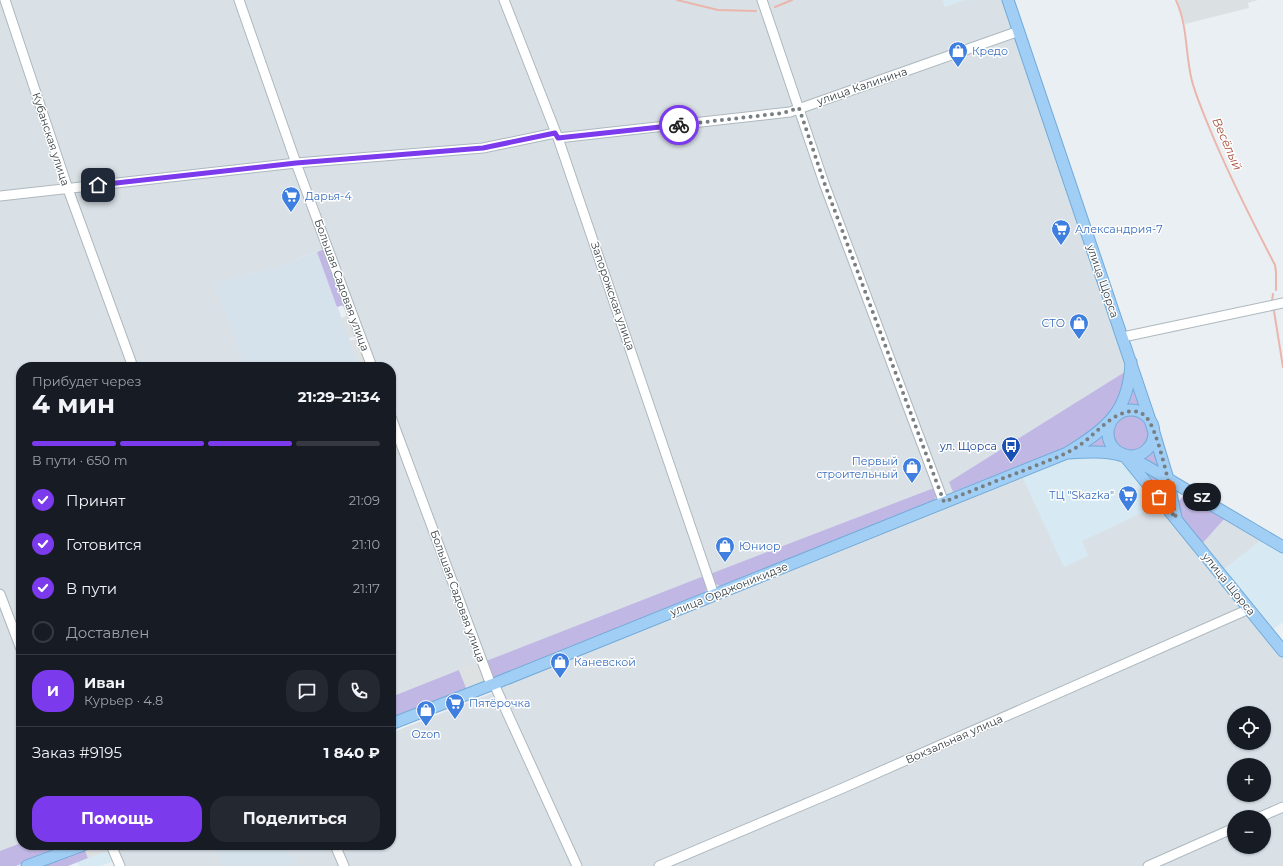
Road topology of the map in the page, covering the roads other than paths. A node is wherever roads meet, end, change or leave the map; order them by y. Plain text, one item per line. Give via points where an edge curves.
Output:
1 (5, 0) edge
2 (239, 0) edge
3 (504, 0) edge
4 (762, 0) edge
5 (1008, 0) edge
6 (1018, 31) junction
7 (799, 108) junction
8 (556, 136) junction
9 (296, 163) junction
10 (68, 189) junction
11 (0, 196) edge
12 (1283, 303) edge
13 (1123, 337) junction
14 (131, 362) edge
15 (370, 362) edge
16 (1131, 362) junction
17 (1113, 420) junction
18 (1152, 426) junction
19 (396, 430) edge
20 (1067, 453) junction
21 (1123, 454) junction
22 (1168, 479) junction
23 (944, 502) junction
24 (1176, 518) junction
25 (1283, 547) edge
26 (0, 594) edge
27 (714, 595) junction
28 (1249, 609) junction
29 (16, 636) edge
30 (1283, 651) edge
31 (492, 684) junction
32 (396, 722) edge
33 (1283, 807) edge
34 (1271, 812) edge
35 (1227, 831) edge
36 (70, 850) edge
37 (113, 850) edge
38 (337, 850) edge
39 (27, 866) edge
40 (120, 866) edge
41 (344, 866) edge
42 (577, 866) edge
43 (659, 866) edge
44 (1148, 866) edge

1 - 10 street, Кубанская улица
2 - 9 street, Большая Садовая улица
3 - 8 street, Запорожская улица
4 - 7 street
5 - 6 main road, улица Щорса
6 - 7 street, улица Калинина
6 - 13 main road, улица Щорса
7 - 8 street, улица Калинина via 783,113
7 - 23 street via 824,182
8 - 9 street, улица Калинина via 483,148
8 - 27 street, Запорожская улица
9 - 10 street, улица Калинина
9 - 15 street, Большая Садовая улица
10 - 11 street, улица Калинина
10 - 14 street, Кубанская улица
12 - 13 street
13 - 16 main road, улица Щорса
16 - 17 main road via 1126,392
16 - 18 main road, улица Щорса
17 - 18 main road via 1121,413 1134,411 1147,417
17 - 20 main road
17 - 21 main road via 1108,432 1109,441
18 - 21 main road via 1153,438 1148,448 1134,455
18 - 22 main road, улица Щорса
19 - 31 street, Большая Садовая улица
20 - 21 main road
20 - 23 main road, улица Орджоникидзе
21 - 22 main road
21 - 24 main road, улица Щорса
22 - 24 main road, улица Щорса
22 - 25 main road
23 - 27 main road, улица Орджоникидзе
24 - 28 main road, улица Щорса
26 - 29 street
27 - 31 main road, улица Орджоникидзе
28 - 30 main road, улица Щорса
28 - 43 street, Вокзальная улица
31 - 32 main road, улица Орджоникидзе
31 - 42 street, Большая Садовая улица
33 - 34 street
35 - 44 street
36 - 39 main road
37 - 40 street
38 - 41 street

